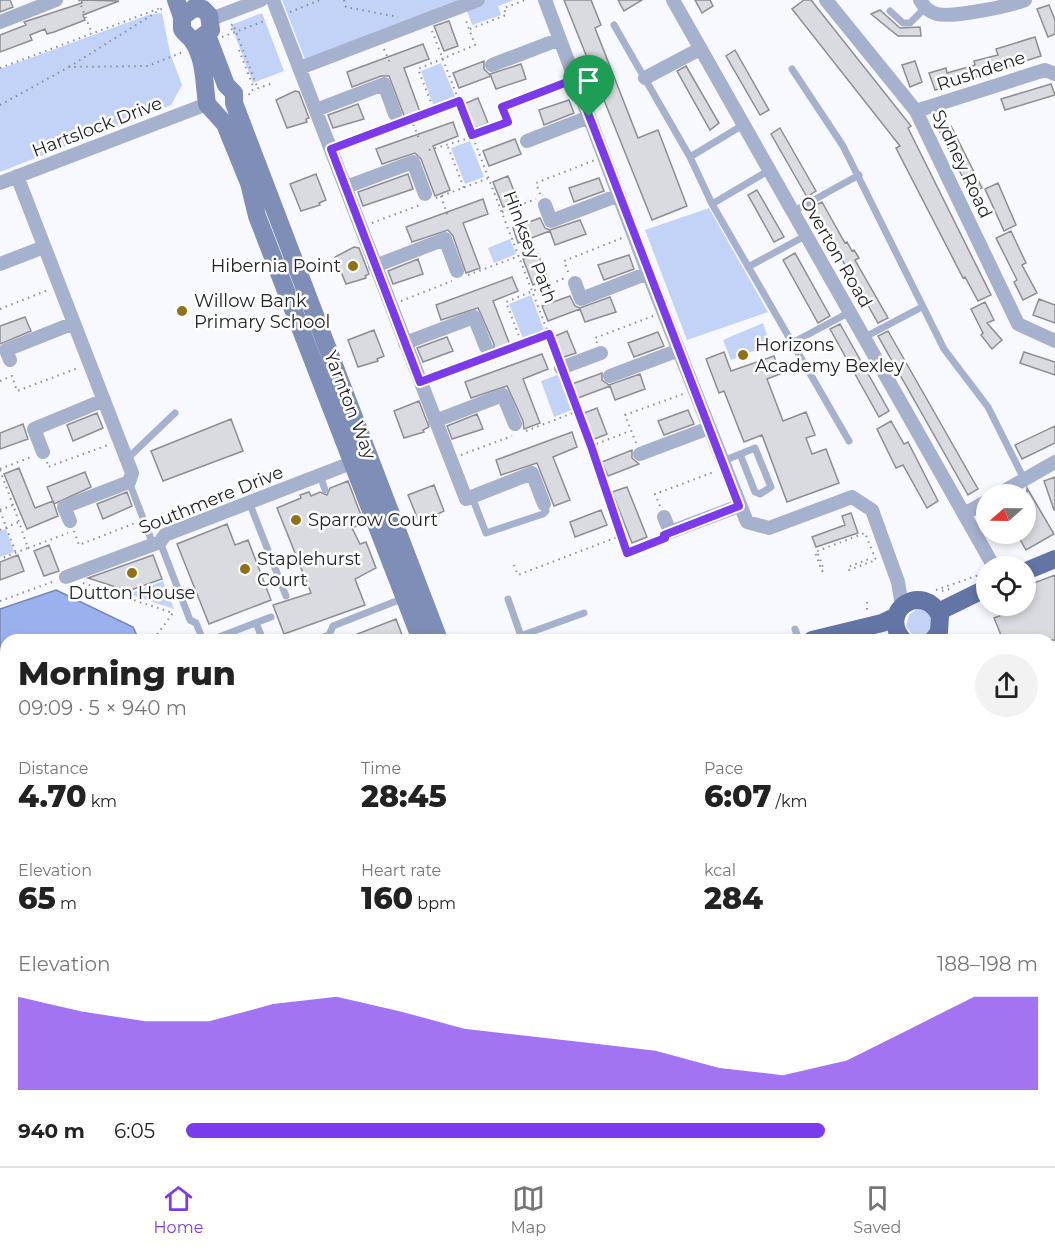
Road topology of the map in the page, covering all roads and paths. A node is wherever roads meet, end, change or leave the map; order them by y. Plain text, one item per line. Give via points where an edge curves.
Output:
1 (56, 0) edge
2 (79, 0) edge
3 (261, 0) edge
4 (273, 0) edge
5 (321, 0) edge
6 (344, 0) edge
7 (478, 0) edge
8 (525, 0) edge
9 (826, 0) edge
10 (1025, 0) edge
11 (315, 2) edge
12 (546, 4) edge
13 (675, 4) edge
14 (923, 4) edge
15 (461, 7) junction
16 (890, 11) dead end
17 (188, 15) edge
18 (399, 17) dead end
19 (428, 19) junction
20 (0, 22) edge
21 (614, 25) dead end
22 (469, 29) junction
23 (232, 30) dead end
24 (92, 34) junction
25 (380, 38) junction
26 (560, 39) junction
27 (700, 49) junction
28 (239, 50) dead end
29 (443, 59) junction
30 (390, 63) dead end
31 (492, 65) dead end
32 (148, 66) dead end
33 (69, 67) junction
34 (0, 68) edge
35 (300, 68) junction
36 (792, 69) dead end
37 (1055, 74) edge
38 (645, 78) junction
39 (575, 79) junction
40 (273, 83) dead end
41 (226, 85) junction
42 (254, 90) dead end
43 (459, 101) junction
44 (210, 103) junction
45 (234, 103) junction
46 (0, 105) edge
47 (316, 110) junction
48 (434, 110) junction
49 (916, 111) junction
50 (395, 114) dead end
51 (589, 117) junction
52 (411, 119) junction
53 (743, 125) junction
54 (473, 136) junction
55 (420, 141) dead end
56 (527, 141) dead end
57 (448, 147) junction
58 (331, 149) junction
59 (429, 150) dead end
60 (604, 157) junction
61 (690, 157) junction
62 (768, 171) junction
63 (859, 175) junction
64 (17, 176) junction
65 (0, 183) edge
66 (346, 187) junction
67 (464, 188) dead end
68 (425, 194) dead end
69 (619, 195) junction
70 (441, 196) dead end
71 (712, 204) junction
72 (544, 205) dead end
73 (502, 212) junction
74 (792, 212) junction
75 (448, 216) dead end
76 (633, 234) junction
77 (805, 236) junction
78 (44, 247) junction
79 (0, 264) edge
80 (375, 266) junction
81 (748, 267) junction
82 (457, 271) dead end
83 (648, 273) junction
84 (575, 283) dead end
85 (60, 286) junction
86 (532, 292) junction
87 (922, 307) junction
88 (0, 309) edge
89 (664, 312) junction
90 (850, 312) junction
91 (74, 323) junction
92 (549, 334) junction
93 (865, 337) junction
94 (1055, 341) edge
95 (405, 343) junction
96 (792, 343) junction
97 (522, 344) junction
98 (486, 347) dead end
99 (679, 350) junction
100 (601, 353) joint
101 (9, 360) dead end
102 (89, 363) junction
103 (561, 368) junction
104 (610, 376) dead end
105 (0, 381) edge
106 (420, 382) junction
107 (694, 390) junction
108 (104, 400) junction
109 (175, 413) dead end
110 (435, 421) junction
111 (515, 424) dead end
112 (710, 428) junction
113 (632, 431) junction
114 (120, 441) junction
115 (849, 441) dead end
116 (591, 446) junction
117 (43, 452) junction
118 (640, 454) joint
119 (740, 454) junction
120 (126, 459) junction
121 (361, 459) junction
122 (1055, 462) edge
123 (723, 464) junction
124 (0, 469) edge
125 (320, 475) junction
126 (1024, 479) junction
127 (129, 482) junction
128 (1016, 484) edge
129 (326, 490) dead end
130 (472, 496) junction
131 (249, 502) junction
132 (544, 504) joint
133 (14, 505) junction
134 (739, 506) junction
135 (976, 507) edge
136 (0, 510) edge
137 (964, 514) junction
138 (664, 517) joint
139 (70, 520) dead end
140 (144, 520) junction
141 (19, 522) junction
142 (7, 527) junction
143 (0, 530) edge
144 (670, 532) junction
145 (620, 536) junction
146 (156, 543) junction
147 (28, 548) junction
148 (16, 553) junction
149 (818, 554) dead end
150 (988, 556) edge
151 (1055, 558) edge
152 (0, 559) edge
153 (870, 559) dead end
154 (514, 565) dead end
155 (1036, 567) edge
156 (66, 577) junction
157 (976, 577) edge
158 (950, 589) dead end
159 (976, 593) edge
160 (412, 595) junction
161 (286, 596) dead end
162 (508, 599) dead end
163 (0, 601) edge
164 (867, 602) dead end
165 (905, 608) junction
166 (938, 612) junction
167 (584, 613) dead end
168 (271, 617) dead end
169 (868, 618) dead end
170 (256, 623) junction
171 (795, 629) dead end
172 (157, 634) edge
173 (201, 634) edge
174 (228, 634) edge
175 (261, 634) edge
176 (329, 634) edge
177 (420, 634) edge
178 (435, 634) edge
179 (521, 634) edge
180 (527, 634) edge
181 (797, 634) edge
182 (837, 634) edge
183 (900, 634) edge
184 (936, 634) edge

1 - 20 street
2 - 24 path
3 - 17 street
4 - 35 street
5 - 11 path
6 - 18 path via 346,7
7 - 15 street
8 - 22 path via 504,8 506,15
9 - 49 street, Sydney Road
10 - 14 street via 940,15
12 - 26 street
13 - 27 street, Overton Road
14 - 16 lane via 910,23 903,23
15 - 19 street
15 - 22 path
17 - 24 path
17 - 33 path
17 - 41 street, Yarnton Way
17 - 44 street, Yarnton Way
19 - 25 street
19 - 29 path, Hinksey Path
21 - 38 lane
22 - 29 path via 476,45
23 - 40 path via 233,24 258,89
24 - 34 path
25 - 30 path
25 - 35 street
26 - 31 street
26 - 39 street
27 - 38 street
27 - 53 street, Overton Road
28 - 42 path
29 - 43 path, Hinksey Path
29 - 48 path via 418,69
32 - 33 path
33 - 46 path
35 - 47 street
36 - 63 lane
37 - 49 street, Rushdene via 1045,70
38 - 61 lane
39 - 51 street
39 - 54 path via 502,107 508,122
41 - 44 street via 217,85
41 - 45 street, Yarnton Way via 234,93
43 - 48 path
43 - 54 path, Hinksey Path
44 - 45 street via 229,111
44 - 64 street, Hartslock Drive
44 - 121 street, Yarnton Way via 225,124 249,183 257,216
45 - 121 street, Yarnton Way
47 - 50 street via 384,84
47 - 58 street
48 - 52 path
49 - 94 street, Sydney Road via 1018,324
51 - 56 street
51 - 60 street
52 - 55 path
52 - 58 path
53 - 61 lane
53 - 62 street, Overton Road
54 - 57 path
54 - 73 path, Hinksey Path
57 - 59 path via 445,144
57 - 67 path
58 - 66 street
60 - 69 street
60 - 73 path via 536,183 542,197
61 - 71 lane
62 - 71 lane
62 - 74 street, Overton Road
63 - 74 lane
63 - 87 lane
64 - 65 street, Hartslock Drive
64 - 78 street
66 - 68 street via 413,162
66 - 80 street
69 - 72 street via 551,221
69 - 76 street
70 - 75 path
71 - 81 lane
73 - 86 path, Hinksey Path
74 - 77 street, Overton Road
76 - 83 street
76 - 86 path via 564,261 570,276
77 - 81 lane
77 - 90 street, Overton Road
78 - 79 street
78 - 85 street
80 - 82 street via 445,239
80 - 95 street
81 - 96 lane
83 - 84 street via 581,299
83 - 89 street
85 - 88 path
85 - 91 street
86 - 92 path, Hinksey Path
86 - 97 path via 506,302
87 - 93 lane
87 - 126 lane via 954,365 988,407
89 - 99 street
89 - 100 path via 595,338
90 - 93 street, Overton Road
90 - 96 lane
91 - 101 street via 6,351
91 - 102 street
92 - 97 path
92 - 103 path, Hinksey Path
93 - 137 street, Overton Road
95 - 98 street via 474,317
95 - 106 street
96 - 115 lane
97 - 106 path
99 - 104 street
99 - 107 street
100 - 103 street
102 - 105 path via 17,391 12,376
102 - 108 street
103 - 116 path, Hinksey Path
106 - 110 street
107 - 112 street
107 - 113 path via 626,415
108 - 114 street
108 - 117 street via 34,429
109 - 120 lane
110 - 111 street via 503,394
110 - 130 street via 466,499
112 - 118 street
112 - 123 street
113 - 116 path
113 - 118 path
114 - 117 path via 48,467
114 - 120 street
116 - 145 path, Hinksey Path
117 - 124 path
119 - 119 lane via 757,449 771,489 757,494
119 - 123 lane
120 - 127 street via 132,473
121 - 125 street, Southmere Drive
121 - 160 street, Yarnton Way
122 - 126 street
123 - 134 street
123 - 138 path via 655,494
124 - 133 path
125 - 129 lane
125 - 131 street, Southmere Drive
126 - 128 street
127 - 139 street via 64,507
127 - 140 lane
130 - 132 street via 532,472
130 - 132 lane via 486,533 543,514
131 - 146 street, Southmere Drive via 165,535
131 - 161 lane
133 - 136 path
133 - 141 path
134 - 144 street
134 - 165 street via 747,522 769,528 852,497 872,510 898,582 909,589
135 - 137 street
136 - 142 path
137 - 150 street, Overton Road
138 - 144 street
140 - 146 lane
140 - 147 path via 79,545 74,531
141 - 142 path
141 - 147 path
142 - 143 path
142 - 148 path
144 - 145 path, Hinksey Path via 665,538 627,553
145 - 154 path via 518,575
146 - 156 street, Southmere Drive
146 - 173 lane via 190,620
147 - 148 path
148 - 152 path
149 - 153 path via 822,571 815,552 865,533 876,560 849,570 848,567
151 - 155 main road
156 - 163 path
156 - 172 path via 173,613
157 - 158 path via 942,591
159 - 166 main road
160 - 176 lane via 333,626
160 - 177 street, Yarnton Way
160 - 178 street, Yarnton Way
162 - 179 lane
164 - 169 path
165 - 166 main road via 929,603
165 - 182 main road via 882,623
165 - 183 main road via 895,626
166 - 184 main road via 941,625
167 - 180 lane
168 - 170 lane
170 - 174 lane
170 - 175 lane
171 - 181 lane

